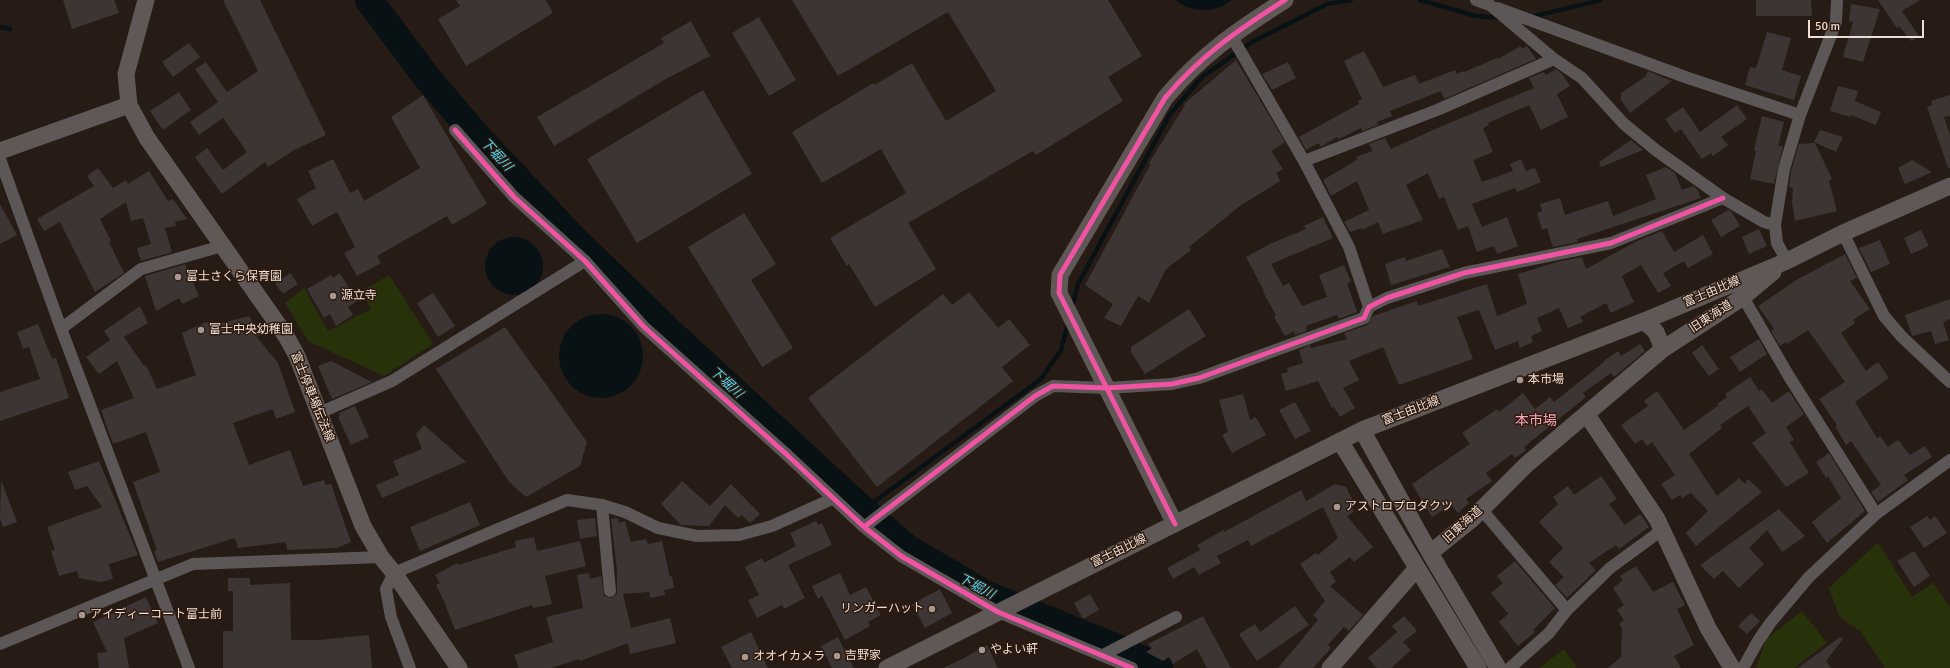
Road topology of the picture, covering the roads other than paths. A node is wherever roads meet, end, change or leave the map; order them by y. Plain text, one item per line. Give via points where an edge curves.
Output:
1 (146, 0) edge
2 (1285, 0) edge
3 (1476, 0) edge
4 (1837, 0) edge
5 (1492, 7) junction
6 (1233, 38) junction
7 (1554, 59) junction
8 (129, 105) junction
9 (1800, 115) junction
10 (455, 130) dead end
11 (0, 151) edge
12 (0, 159) edge
13 (1304, 161) junction
14 (1950, 186) edge
15 (1723, 198) junction
16 (1775, 225) junction
17 (1843, 233) junction
18 (222, 246) junction
19 (1787, 260) junction
20 (585, 261) junction
21 (1742, 297) junction
22 (1369, 307) junction
23 (1644, 321) junction
24 (62, 328) junction
25 (1663, 349) junction
26 (1949, 381) edge
27 (1107, 388) junction
28 (319, 413) junction
29 (1587, 415) junction
30 (1362, 430) junction
31 (1340, 441) junction
32 (1950, 460) edge
33 (832, 499) junction
34 (602, 506) junction
35 (1481, 508) junction
36 (1876, 514) junction
37 (1175, 524) junction
38 (864, 528) junction
39 (1662, 530) junction
40 (1430, 553) junction
41 (381, 557) junction
42 (1416, 568) junction
43 (394, 573) junction
44 (157, 580) junction
45 (610, 591) dead end
46 (1567, 610) junction
47 (998, 612) junction
48 (1176, 617) dead end
49 (0, 644) edge
50 (1103, 655) junction
51 (189, 668) edge
52 (410, 668) edge
53 (459, 668) edge
54 (887, 668) edge
55 (1132, 668) edge
56 (1330, 668) edge
57 (1478, 668) edge
58 (1498, 668) edge
59 (1510, 668) edge
60 (1732, 668) edge
61 (1743, 668) edge

1 - 8 street, 富士停車場伝法線 via 126,74
2 - 6 street
3 - 5 street
4 - 9 street via 1836,22
5 - 7 street
5 - 9 street via 1688,78
6 - 13 street
6 - 27 street via 1185,74 1165,98 1060,275 1059,293
7 - 13 street via 1436,110
7 - 15 street via 1582,78 1624,124
8 - 11 street
8 - 18 street, 富士停車場伝法線 via 147,138
9 - 16 street via 1784,170
10 - 20 street via 514,197
12 - 24 street
13 - 22 street via 1349,247
14 - 17 street, 富士由比線
15 - 16 street via 1764,222
15 - 22 street via 1611,243 1464,273 1387,298
16 - 19 street via 1777,243
17 - 19 street, 富士由比線
17 - 26 street via 1884,316 1902,337
18 - 24 street via 141,269
18 - 28 street, 富士停車場伝法線 via 286,336 297,356
19 - 21 street, 旧東海道
19 - 23 street, 富士由比線
20 - 28 street via 392,381
20 - 33 street via 644,327 785,453
21 - 25 street, 旧東海道
21 - 36 street
22 - 27 street via 1364,318 1199,378 1172,384
23 - 25 street via 1656,332
23 - 30 street, 富士由比線
24 - 44 street
25 - 29 street, 旧東海道
27 - 37 street
27 - 38 street via 1053,386 1035,396
28 - 41 street, 富士停車場伝法線 via 363,526
29 - 35 street, 旧東海道 via 1526,465
29 - 39 street
30 - 31 street, 富士由比線
30 - 40 street
31 - 37 street, 富士由比線
31 - 42 street
32 - 36 street
33 - 34 street via 772,526 732,535 697,536 658,528 625,512
33 - 38 street
34 - 43 street via 567,500
34 - 45 street
35 - 40 street, 旧東海道 via 1471,520
35 - 46 street
36 - 61 street via 1795,594 1771,622
37 - 47 street, 富士由比線
38 - 47 street via 901,556
39 - 46 street via 1610,568
39 - 60 street via 1708,628
40 - 58 street
41 - 43 street, 富士停車場伝法線
41 - 44 street via 193,564
42 - 56 street
42 - 57 street
43 - 52 street via 386,589 392,618
43 - 53 street, 富士停車場伝法線
44 - 49 street
44 - 51 street
46 - 59 street via 1549,633
47 - 50 street
47 - 54 street, 富士由比線
48 - 50 street
50 - 55 street

